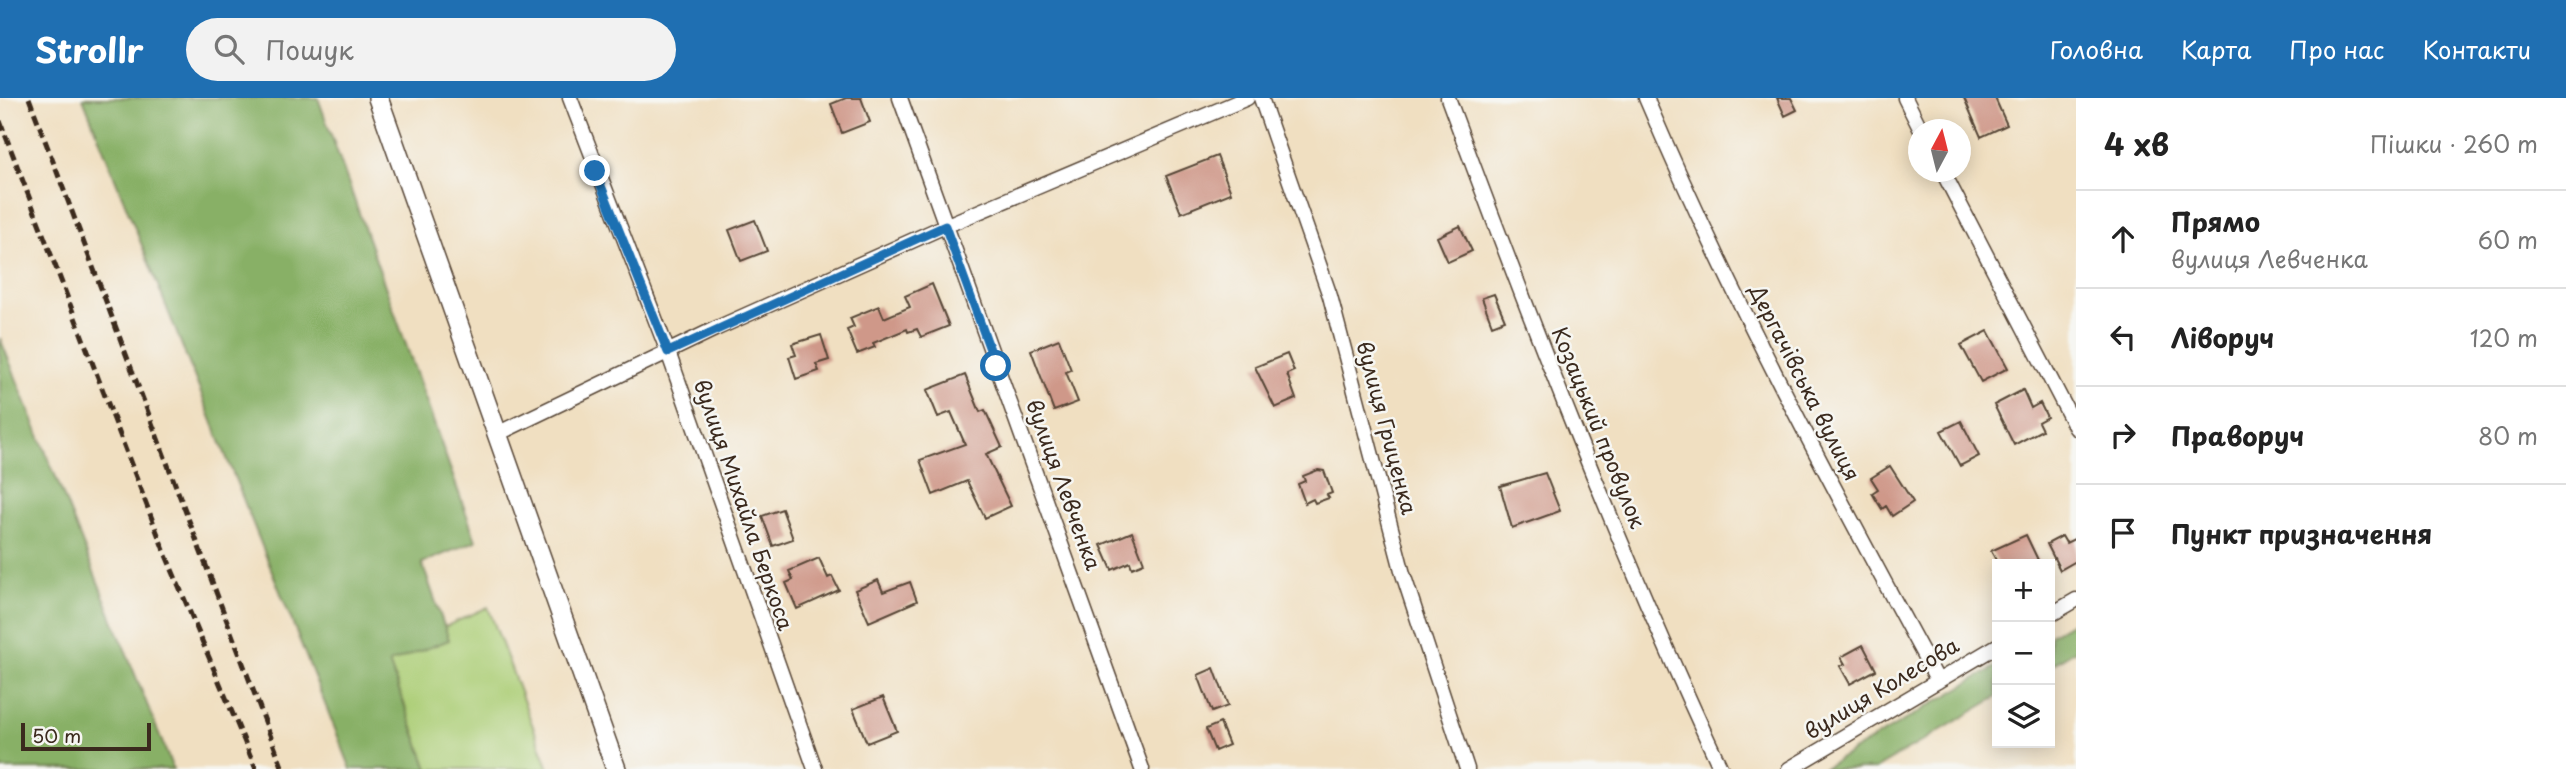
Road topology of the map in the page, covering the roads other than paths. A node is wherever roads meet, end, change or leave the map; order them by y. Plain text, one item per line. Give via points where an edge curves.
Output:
1 (378, 98) edge
2 (570, 98) edge
3 (900, 98) edge
4 (1247, 98) edge
5 (1261, 98) edge
6 (1448, 98) edge
7 (1646, 98) edge
8 (1905, 98) edge
9 (1231, 101) edge
10 (1916, 119) edge
11 (1948, 182) edge
12 (945, 226) junction
13 (668, 352) junction
14 (2076, 428) edge
15 (497, 434) junction
16 (2076, 600) edge
17 (2055, 612) edge
18 (1992, 649) edge
19 (1938, 681) junction
20 (616, 769) edge
21 (815, 769) edge
22 (1142, 769) edge
23 (1467, 769) edge
24 (1721, 769) edge
25 (1789, 769) edge

1 - 15 main road
2 - 13 street, вулиця Михайла Беркоса
3 - 12 street, вулиця Левченка
4 - 9 street
5 - 23 street, вулиця Гриценка via 1330,296 1403,574
6 - 24 street, Козацький провулок via 1651,619
7 - 19 street, Дергачівська вулиця via 1695,214
8 - 10 street
9 - 12 street
11 - 14 street
12 - 13 street
12 - 22 street, вулиця Левченка
13 - 15 street
13 - 21 street, вулиця Михайла Беркоса
15 - 20 main road
16 - 17 street
18 - 19 street, вулиця Колесова
19 - 25 street, вулиця Колесова

